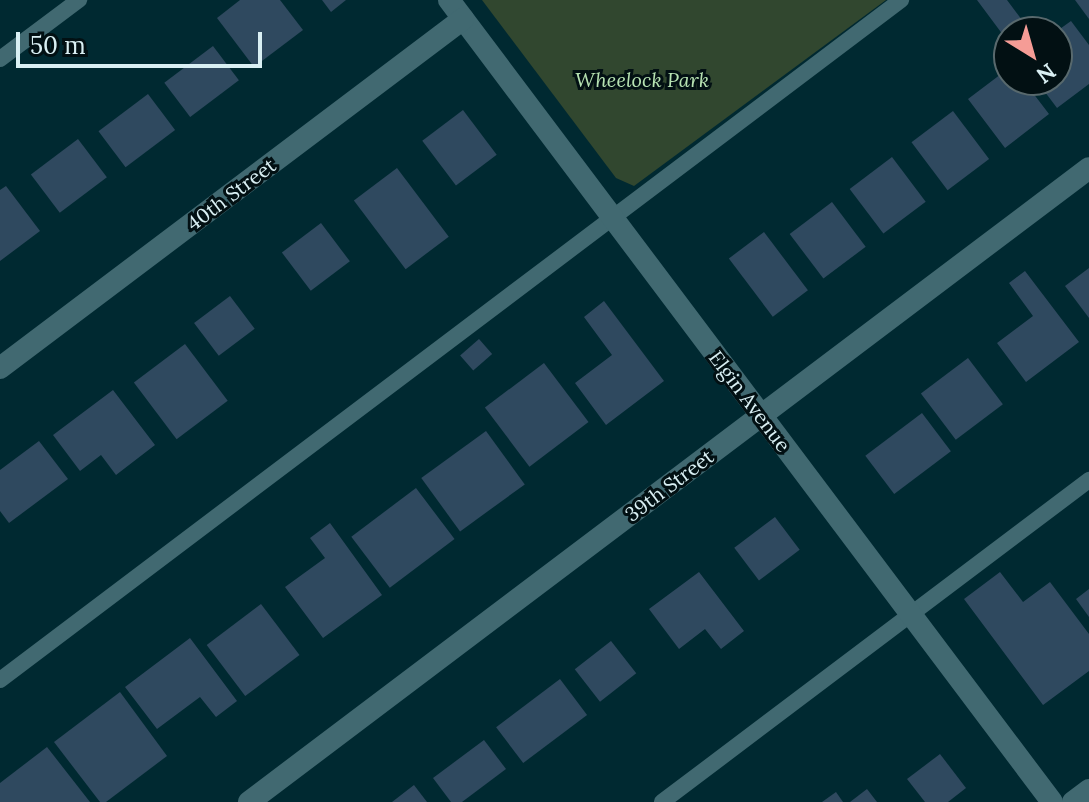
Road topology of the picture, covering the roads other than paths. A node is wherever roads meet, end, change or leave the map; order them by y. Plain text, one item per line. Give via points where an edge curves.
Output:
1 (79, 0) edge
2 (449, 0) edge
3 (901, 0) edge
4 (463, 19) junction
5 (0, 59) edge
6 (1089, 168) edge
7 (612, 218) junction
8 (0, 368) edge
9 (761, 416) junction
10 (1089, 480) edge
11 (911, 616) junction
12 (0, 680) edge
13 (1089, 790) edge
14 (249, 802) edge
15 (662, 802) edge
16 (1052, 802) edge
17 (1073, 802) edge

1 - 5 lane
2 - 4 street, Elgin Avenue
3 - 7 lane
4 - 7 street, Elgin Avenue
4 - 8 street, 40th Street
6 - 9 street, 39th Street
7 - 9 street, Elgin Avenue
7 - 12 lane
9 - 11 street, Elgin Avenue
9 - 14 street, 39th Street
10 - 11 lane
11 - 15 lane
11 - 16 street, Elgin Avenue
13 - 17 street

